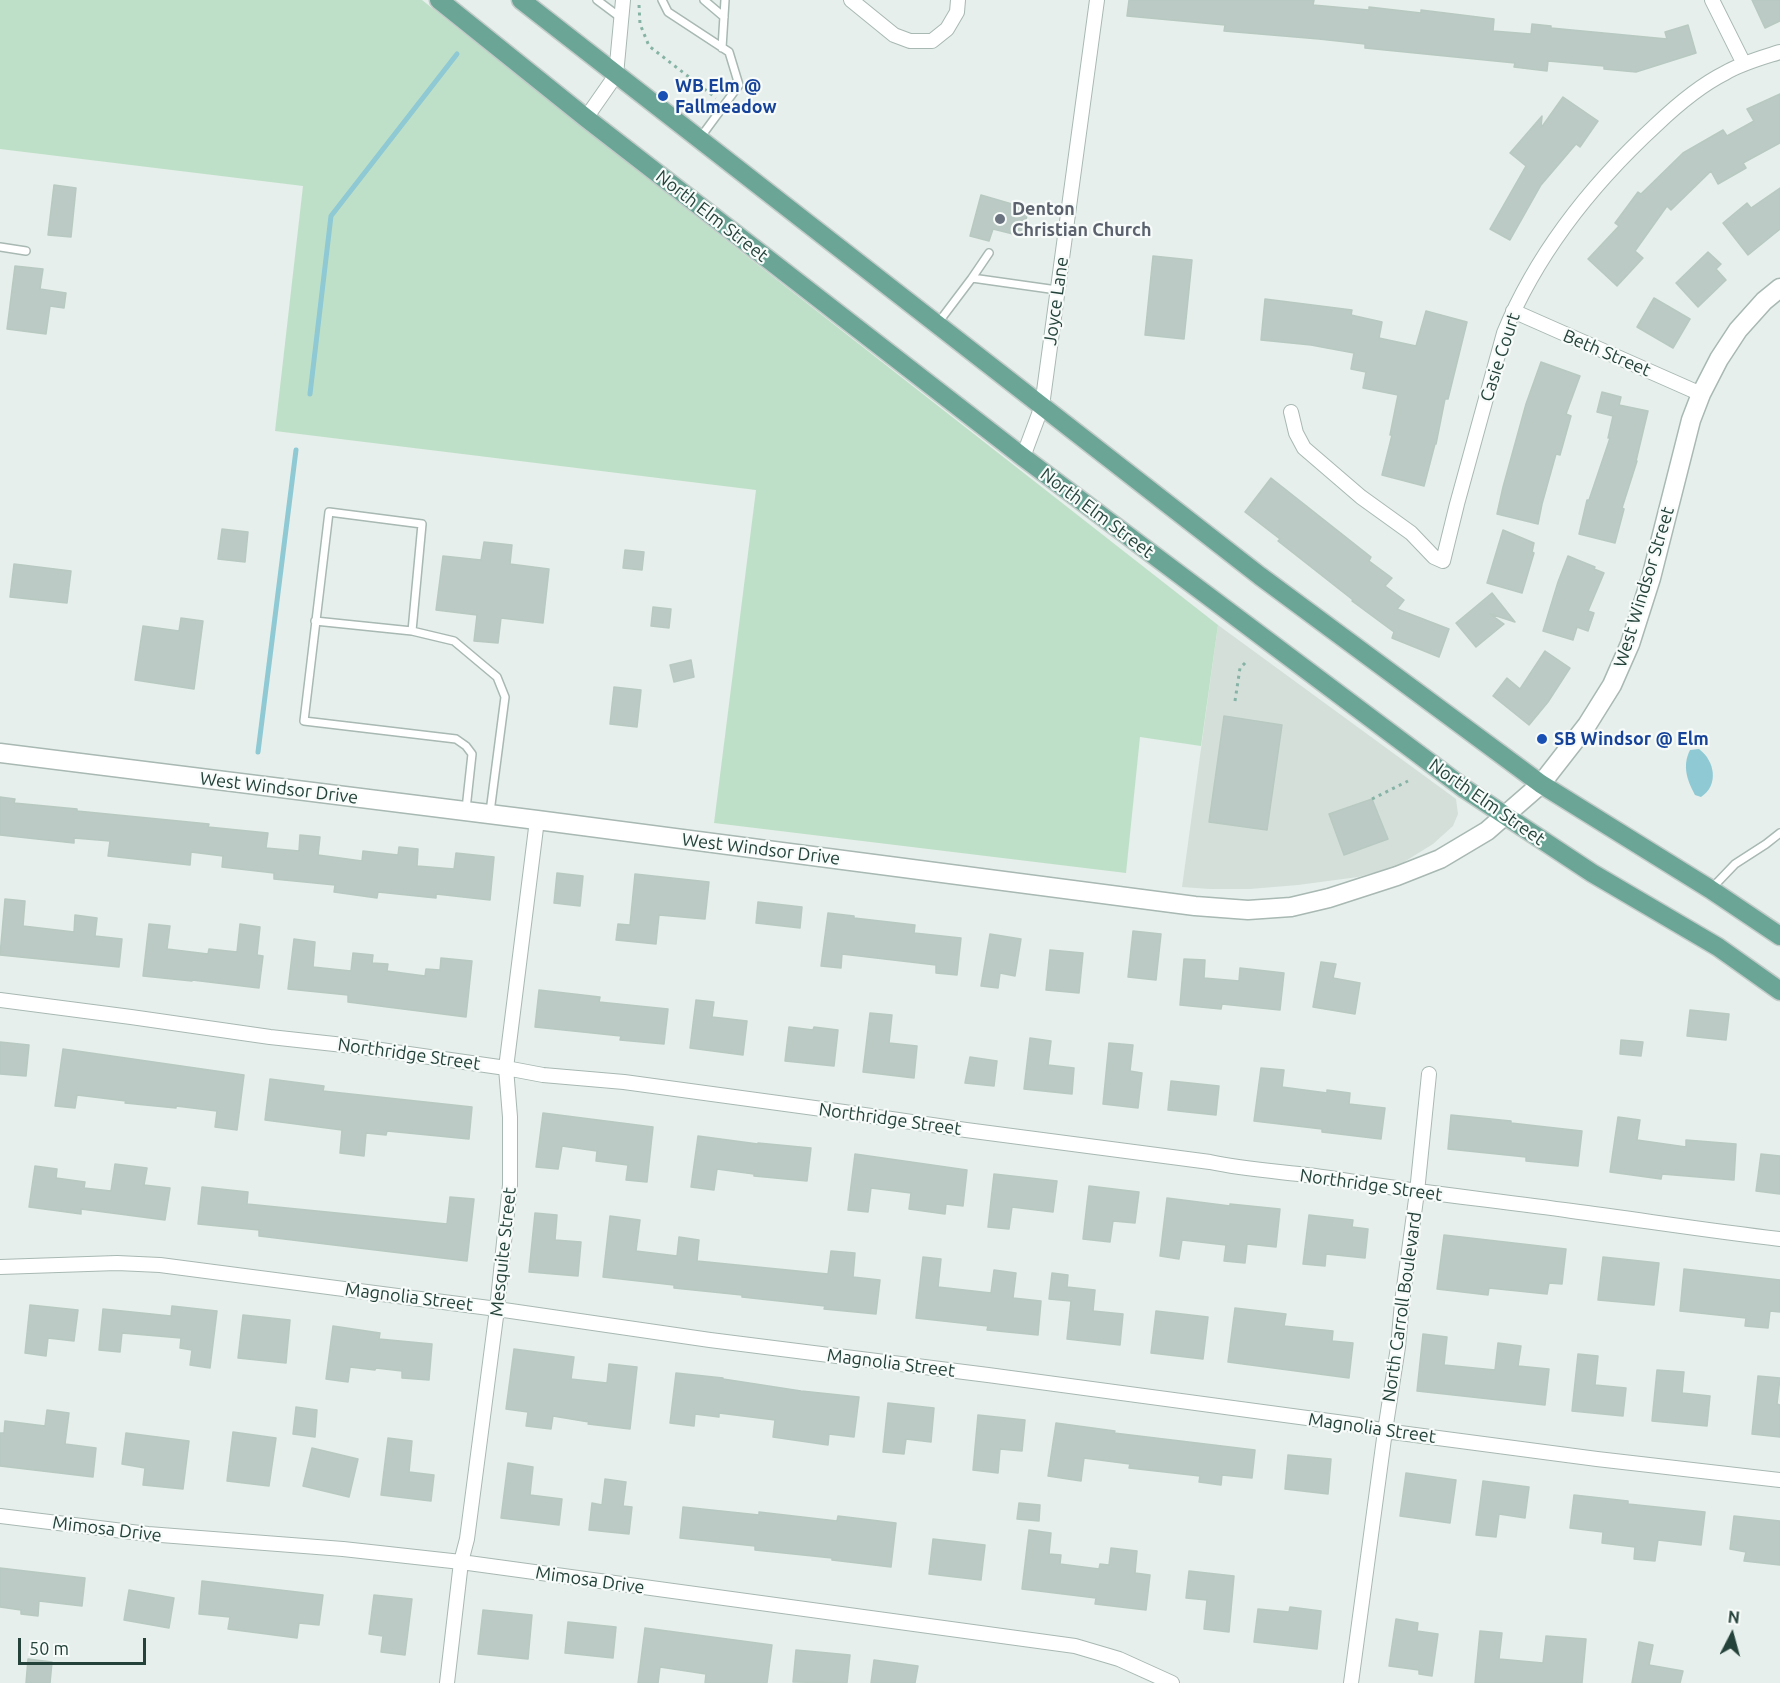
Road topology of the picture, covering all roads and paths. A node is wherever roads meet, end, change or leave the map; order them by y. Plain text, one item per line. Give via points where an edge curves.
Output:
1 (439, 0) edge
2 (521, 0) edge
3 (597, 0) edge
4 (623, 0) edge
5 (639, 0) edge
6 (662, 0) edge
7 (704, 0) edge
8 (725, 0) edge
9 (851, 0) edge
10 (958, 0) edge
11 (1097, 0) edge
12 (1712, 0) edge
13 (724, 17) junction
14 (621, 18) junction
15 (722, 48) junction
16 (1780, 52) edge
17 (1744, 64) junction
18 (616, 75) junction
19 (725, 104) junction
20 (586, 118) junction
21 (699, 141) junction
22 (0, 247) edge
23 (26, 251) dead end
24 (989, 253) dead end
25 (972, 278) junction
26 (1780, 288) edge
27 (1057, 290) junction
28 (1513, 311) junction
29 (937, 325) junction
30 (1701, 394) junction
31 (1042, 406) junction
32 (1291, 412) dead end
33 (1023, 457) junction
34 (315, 621) junction
35 (412, 631) junction
36 (1248, 660) dead end
37 (1235, 701) dead end
38 (0, 753) edge
39 (1408, 781) dead end
40 (1541, 784) junction
41 (1372, 799) dead end
42 (465, 811) junction
43 (489, 814) junction
44 (1504, 816) junction
45 (537, 820) junction
46 (1780, 833) edge
47 (1710, 889) junction
48 (1780, 936) edge
49 (1780, 991) edge
50 (0, 1000) edge
51 (506, 1068) junction
52 (1430, 1074) dead end
53 (1417, 1192) junction
54 (1780, 1239) edge
55 (0, 1267) edge
56 (497, 1309) junction
57 (1385, 1431) junction
58 (1780, 1480) edge
59 (0, 1516) edge
60 (461, 1562) junction
61 (447, 1683) edge
62 (1172, 1683) edge
63 (1351, 1683) edge

1 - 20 main road, North Elm Street
2 - 18 main road
3 - 14 lane
4 - 14 street
5 - 19 path via 640,24 649,46
6 - 15 lane via 668,12
7 - 13 lane
8 - 13 lane
9 - 10 street via 894,35 910,41 932,41 947,29 957,12
11 - 27 street, Joyce Lane
12 - 17 street
13 - 15 lane
14 - 18 street
15 - 19 lane via 729,52 739,85
16 - 17 street, Casie Court
17 - 28 street, Casie Court via 1685,98 1630,149 1572,214
18 - 20 street
18 - 21 main road
19 - 21 lane
20 - 33 main road, North Elm Street
21 - 29 main road
22 - 23 lane
24 - 25 lane
25 - 27 lane
25 - 29 lane
26 - 30 street via 1738,330
27 - 31 street, Joyce Lane
28 - 30 street, Beth Street
28 - 32 street, Casie Court via 1443,561 1304,448
29 - 31 main road
30 - 40 street, West Windsor Street via 1630,644 1612,685 1587,725
31 - 33 street, Joyce Lane
31 - 40 main road via 1260,576
33 - 44 main road, North Elm Street
34 - 35 lane
34 - 35 lane via 329,512 422,524
34 - 42 lane via 304,721 456,739 472,754
35 - 43 lane via 454,641 497,677 505,697
36 - 37 path via 1240,668
38 - 42 street, West Windsor Drive
39 - 41 path
40 - 44 street, West Windsor Street
40 - 47 main road
42 - 43 street, West Windsor Drive
43 - 45 street, West Windsor Drive
44 - 45 street, West Windsor Drive via 1440,859 1396,876 1291,908 1248,910
44 - 49 main road, North Elm Street via 1718,947
45 - 51 street, Mesquite Street
46 - 47 lane via 1735,864
47 - 48 main road
50 - 51 street, Northridge Street
51 - 53 street, Northridge Street
51 - 56 street, Mesquite Street via 510,1185
52 - 53 street, North Carroll Boulevard
53 - 54 street, Northridge Street
53 - 57 street, North Carroll Boulevard
55 - 56 street, Magnolia Street via 160,1265
56 - 57 street, Magnolia Street
56 - 60 street, Mesquite Street
57 - 58 street, Magnolia Street
57 - 63 street, North Carroll Boulevard
59 - 60 street, Mimosa Drive via 148,1534
60 - 61 street, Mesquite Street
60 - 62 street, Mimosa Drive via 1075,1646 1119,1659

